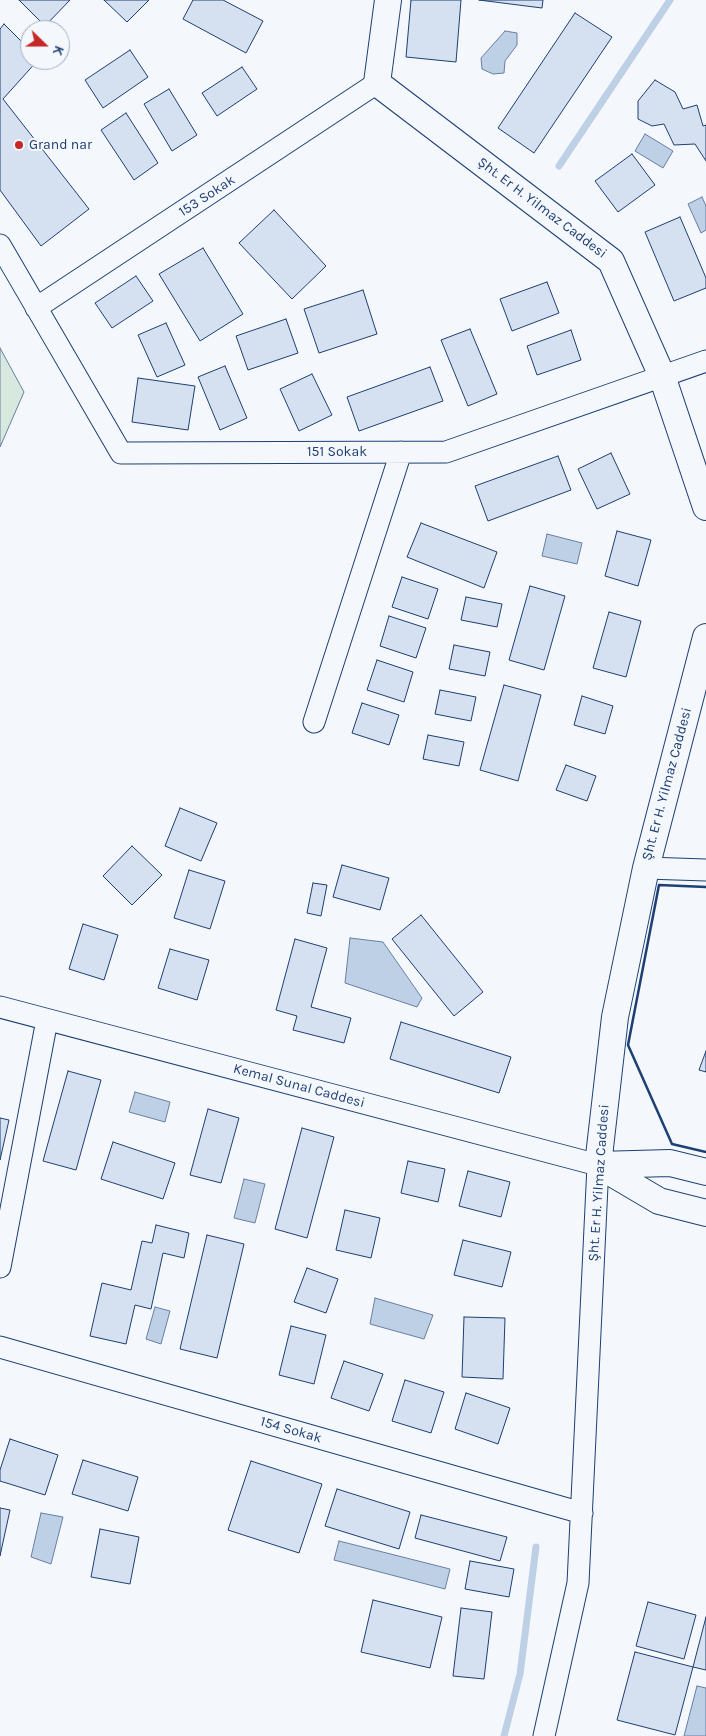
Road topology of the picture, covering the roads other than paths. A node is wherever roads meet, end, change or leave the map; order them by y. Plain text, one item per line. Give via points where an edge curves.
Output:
1 (388, 0) edge
2 (377, 83) junction
3 (0, 245) edge
4 (36, 308) junction
5 (706, 361) edge
6 (662, 376) junction
7 (400, 452) junction
8 (706, 507) edge
9 (706, 637) edge
10 (314, 722) dead end
11 (646, 868) junction
12 (706, 870) edge
13 (0, 1007) edge
14 (46, 1020) junction
15 (598, 1165) junction
16 (706, 1172) edge
17 (706, 1213) edge
18 (0, 1267) edge
19 (0, 1347) edge
20 (582, 1513) junction
21 (544, 1736) edge

1 - 2 street
2 - 4 street, 153 Sokak
2 - 6 street, Şht. Er H. Yilmaz Caddesi via 611,261
3 - 4 street
4 - 7 street, 151 Sokak via 121,453
5 - 6 street, 151 Sokak
6 - 7 street, 151 Sokak via 446,452
6 - 8 street, Şht. Er H. Yilmaz Caddesi
7 - 10 street
9 - 11 street, Şht. Er H. Yilmaz Caddesi
11 - 12 street
11 - 15 street, Şht. Er H. Yilmaz Caddesi via 614,1016
13 - 14 street, Kemal Sunal Caddesi
14 - 15 street, Kemal Sunal Caddesi
14 - 18 street
15 - 16 street, Kemal Sunal Caddesi via 670,1163
15 - 17 street, Kemal Sunal Caddesi via 659,1201
15 - 20 street, Şht. Er H. Yilmaz Caddesi
19 - 20 street, 154 Sokak
20 - 21 street, Şht. Er H. Yilmaz Caddesi via 578,1583

